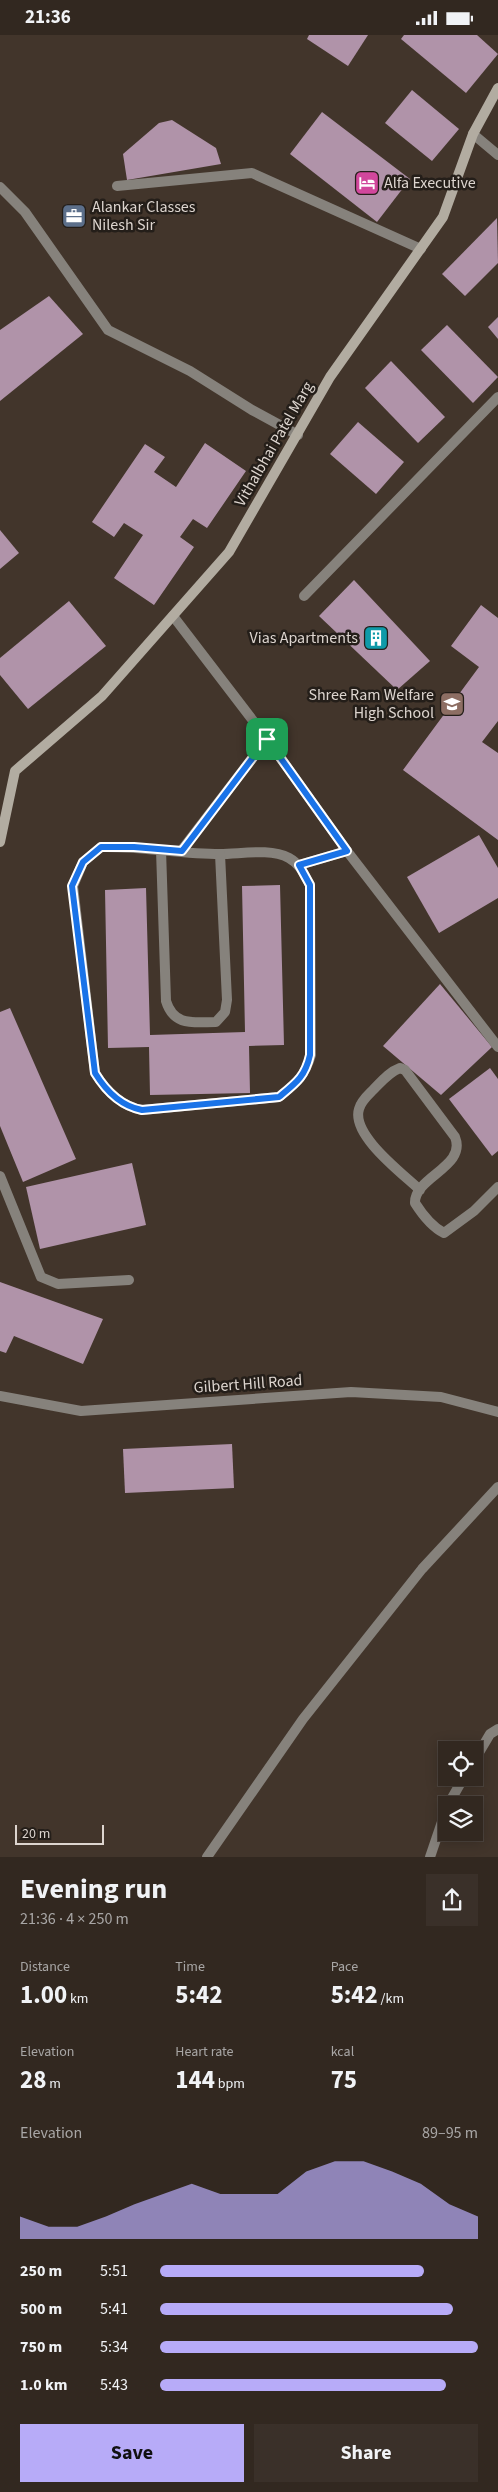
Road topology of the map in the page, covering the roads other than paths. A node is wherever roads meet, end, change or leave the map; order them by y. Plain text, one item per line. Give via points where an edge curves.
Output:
1 (498, 88) edge
2 (473, 135) junction
3 (498, 155) edge
4 (117, 186) dead end
5 (0, 187) edge
6 (421, 249) junction
7 (498, 397) edge
8 (298, 435) junction
9 (304, 596) dead end
10 (173, 616) junction
11 (267, 739) junction
12 (0, 842) edge
13 (161, 851) junction
14 (182, 851) junction
15 (347, 851) junction
16 (220, 854) junction
17 (299, 865) junction
18 (498, 1047) edge
19 (0, 1176) edge
20 (498, 1187) edge
21 (420, 1190) junction
22 (129, 1279) dead end
23 (0, 1396) edge
24 (498, 1412) edge
25 (498, 1487) edge
26 (498, 1729) edge
27 (483, 1746) edge
28 (438, 1834) edge
29 (207, 1857) edge
30 (430, 1857) edge

1 - 2 street, Vithalbhai Patel Marg
2 - 3 street
2 - 6 street, Vithalbhai Patel Marg via 443,217
4 - 6 street via 252,173
5 - 8 street via 26,213 108,331 190,371
6 - 8 street, Vithalbhai Patel Marg via 330,377
7 - 9 street
8 - 10 street, Vithalbhai Patel Marg via 229,552
10 - 11 street
10 - 12 street, Vithalbhai Patel Marg via 102,696 15,771
11 - 14 street
11 - 15 street
13 - 14 street
13 - 16 street via 166,1001 174,1017 183,1021 216,1022 225,1012 228,1000
13 - 17 street via 101,847 83,862 72,886 95,1073 114,1097 131,1108 142,1110 279,1097 306,1071 310,1055 310,885
14 - 16 street
15 - 17 street
15 - 18 street
16 - 17 street via 270,853 288,857
19 - 22 street via 42,1277 58,1284
20 - 21 street via 474,1211 444,1233 434,1227 414,1203
21 - 21 street via 454,1156 458,1144 405,1070 400,1068 390,1073 366,1097 358,1110 358,1118 366,1138
23 - 24 street, Gilbert Hill Road via 81,1411 351,1392 441,1397
25 - 29 street via 422,1569 303,1719
26 - 27 street via 490,1734
28 - 30 street

